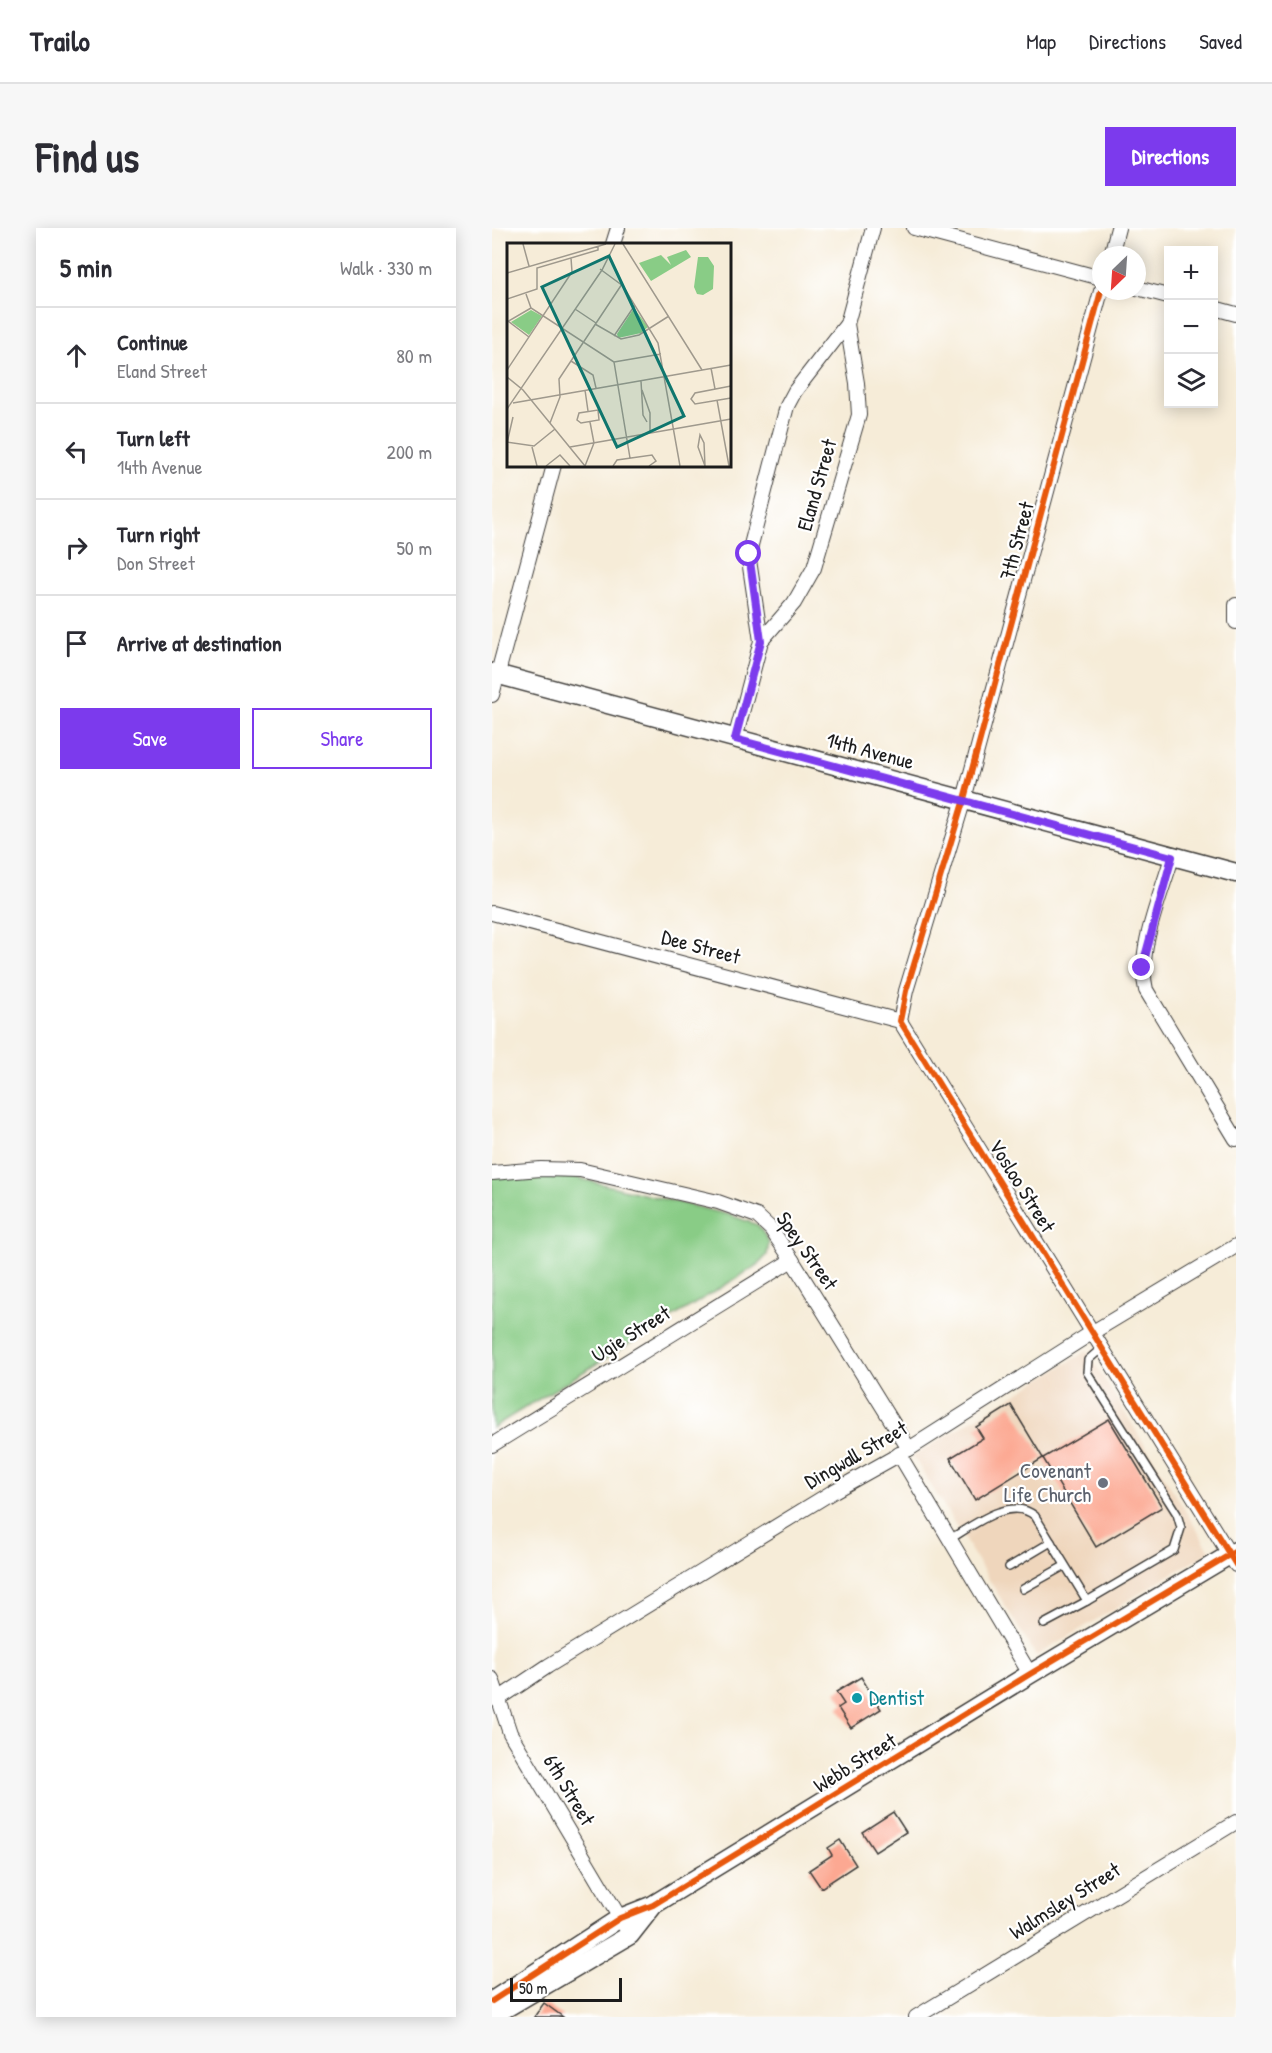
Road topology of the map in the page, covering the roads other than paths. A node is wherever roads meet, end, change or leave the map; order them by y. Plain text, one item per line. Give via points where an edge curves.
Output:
1 (618, 228) edge
2 (873, 228) edge
3 (914, 228) edge
4 (1118, 228) edge
5 (613, 243) edge
6 (1113, 246) edge
7 (1092, 276) edge
8 (1146, 290) edge
9 (1164, 295) edge
10 (1099, 300) edge
11 (1218, 309) edge
12 (1236, 314) edge
13 (847, 324) junction
14 (554, 466) edge
15 (1236, 605) edge
16 (1236, 622) edge
17 (761, 641) junction
18 (495, 674) edge
19 (492, 695) edge
20 (735, 739) junction
21 (964, 799) junction
22 (1172, 857) junction
23 (1236, 873) edge
24 (492, 913) edge
25 (900, 1021) junction
26 (1236, 1139) edge
27 (492, 1173) edge
28 (1236, 1246) edge
29 (792, 1260) junction
30 (1094, 1332) junction
31 (1102, 1347) junction
32 (492, 1445) edge
33 (904, 1452) junction
34 (950, 1539) junction
35 (1051, 1542) junction
36 (1234, 1557) edge
37 (1064, 1566) junction
38 (1009, 1568) dead end
39 (1023, 1589) dead end
40 (1087, 1601) junction
41 (1044, 1624) dead end
42 (1030, 1674) junction
43 (492, 1679) edge
44 (497, 1700) junction
45 (1236, 1822) edge
46 (653, 1905) junction
47 (620, 1918) junction
48 (630, 1935) junction
49 (492, 2001) edge
50 (492, 2016) edge
51 (916, 2017) edge

1 - 5 street
2 - 13 street, Eland Street
3 - 7 street
4 - 6 street
8 - 9 street
10 - 21 street, 7th Street
11 - 12 street
13 - 17 street, Eland Street via 859,415 814,568 794,603
13 - 17 street, Eland Street via 787,406 749,554
14 - 18 street
15 - 16 street
17 - 20 street, Eland Street
18 - 19 street
18 - 20 street, 14th Avenue
20 - 21 street, 14th Avenue
21 - 22 street, 14th Avenue
21 - 25 street
22 - 23 street, 14th Avenue
22 - 26 street via 1143,959 1143,979
24 - 25 street, Dee Street
25 - 30 street, Vosloo Street
27 - 29 street, Spey Street via 580,1170 737,1208 764,1222
28 - 30 street, Dingwall Street
29 - 32 street, Ugie Street
29 - 33 street, Spey Street
30 - 31 street, Vosloo Street
30 - 33 street, Dingwall Street
31 - 36 street, Vosloo Street
31 - 40 lane via 1088,1360 1087,1372 1177,1514 1181,1528 1174,1550
33 - 34 street, Spey Street
33 - 44 street, Dingwall Street via 568,1653
34 - 35 lane via 987,1517 1017,1507 1035,1516
34 - 42 street, Spey Street
35 - 37 lane
35 - 38 lane
36 - 42 street, Webb Street
37 - 39 lane
37 - 40 lane
40 - 41 lane
42 - 46 street, Webb Street
43 - 44 street, 6th Street
44 - 47 street, 6th Street via 510,1733
45 - 51 street, Walmsley Street
46 - 47 street, Webb Street
46 - 48 street, Webb Street
47 - 48 street, 6th Street
47 - 49 street, Webb Street
48 - 50 street, Webb Street

